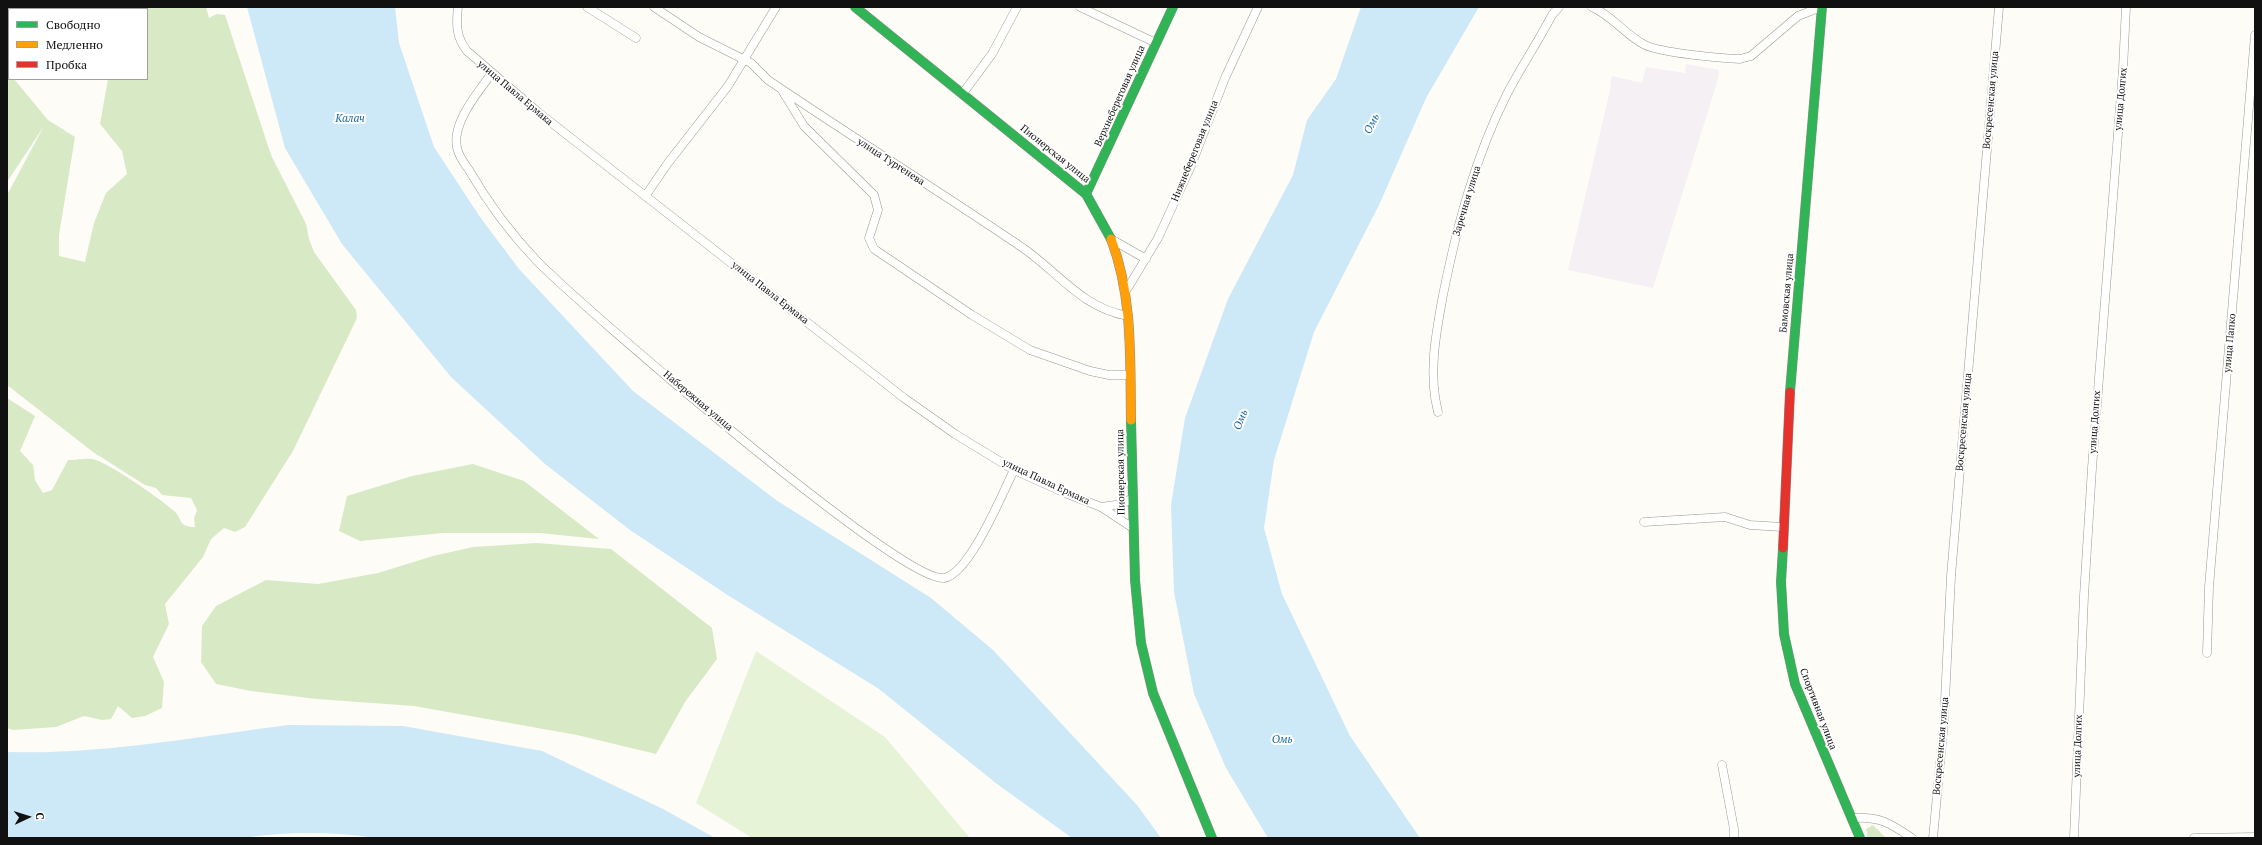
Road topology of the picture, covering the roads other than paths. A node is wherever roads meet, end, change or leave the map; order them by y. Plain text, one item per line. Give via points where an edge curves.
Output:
1 (458, 7) edge
2 (587, 7) edge
3 (654, 7) edge
4 (776, 7) edge
5 (855, 7) edge
6 (1017, 7) edge
7 (1080, 7) edge
8 (1173, 7) edge
9 (1258, 7) edge
10 (1559, 7) edge
11 (1592, 7) edge
12 (1822, 7) edge
13 (1999, 7) edge
14 (2126, 7) edge
15 (2255, 35) edge
16 (636, 38) dead end
17 (1156, 43) junction
18 (743, 59) junction
19 (492, 73) junction
20 (782, 90) junction
21 (963, 93) junction
22 (1086, 194) junction
23 (646, 195) junction
24 (1111, 239) junction
25 (1146, 259) junction
26 (1126, 291) junction
27 (1128, 316) junction
28 (1130, 375) junction
29 (1438, 412) dead end
30 (1014, 470) junction
31 (1132, 498) junction
32 (1101, 507) junction
33 (1644, 522) dead end
34 (1782, 527) junction
35 (1133, 528) junction
36 (1781, 582) joint
37 (2207, 652) dead end
38 (1722, 765) dead end
39 (1852, 818) junction
40 (2255, 837) edge
41 (1212, 838) edge
42 (1734, 838) edge
43 (1860, 838) edge
44 (1912, 838) edge
45 (1933, 838) edge
46 (2074, 838) edge
47 (2194, 838) edge

1 - 19 street, улица Павла Ермака via 457,32 461,43 466,51
2 - 16 street
3 - 18 street, улица Тургенева via 699,37
4 - 18 street
5 - 21 street, Пионерская улица
6 - 21 street via 992,54
7 - 17 street
8 - 17 street, Верхнебереговая улица
9 - 25 street, Нижнебереговая улица via 1225,78 1191,166
10 - 29 street, Заречная улица via 1507,94 1470,185 1457,230 1434,347 1433,374
11 - 12 street via 1605,13 1645,45 1664,50 1740,59 1751,56 1798,16
12 - 34 street, Бамовская улица via 1789,407
13 - 45 street, Воскресенская улица via 1952,568 1944,721
14 - 46 street, улица Долгих via 2092,468
15 - 37 street, улица Папко via 2209,587
17 - 22 street, Верхнебереговая улица
18 - 20 street, улица Тургенева via 752,63
18 - 23 street via 728,86
19 - 23 street, улица Павла Ермака via 539,114
19 - 30 street, Набережная улица via 463,118 456,141 458,151 504,224 537,261 584,306 829,509 924,574 943,578 955,574 966,562 988,525
20 - 27 street, улица Тургенева via 1025,249 1086,300 1100,309
20 - 28 street via 804,126 874,195 878,210 869,238 874,249 972,315 1030,350 1090,371 1109,375
21 - 22 street, Пионерская улица
22 - 24 street, Пионерская улица
23 - 30 street, улица Павла Ермака via 904,398 955,434
24 - 25 street
24 - 26 street, Пионерская улица
25 - 26 street, Нижнебереговая улица
26 - 27 street, Пионерская улица
27 - 28 street, Пионерская улица
28 - 31 street, Пионерская улица
30 - 32 street, улица Павла Ермака
31 - 32 street via 1123,504
31 - 35 street, Пионерская улица
32 - 35 street, улица Павла Ермака
33 - 34 street via 1725,517 1750,525
34 - 36 street, Бамовская улица
35 - 41 street, Пионерская улица via 1139,631 1145,666 1153,693
36 - 39 street, Спортивная улица via 1784,634 1795,684
38 - 42 street
39 - 43 street, Спортивная улица
39 - 44 street via 1875,818 1891,823
40 - 47 street

